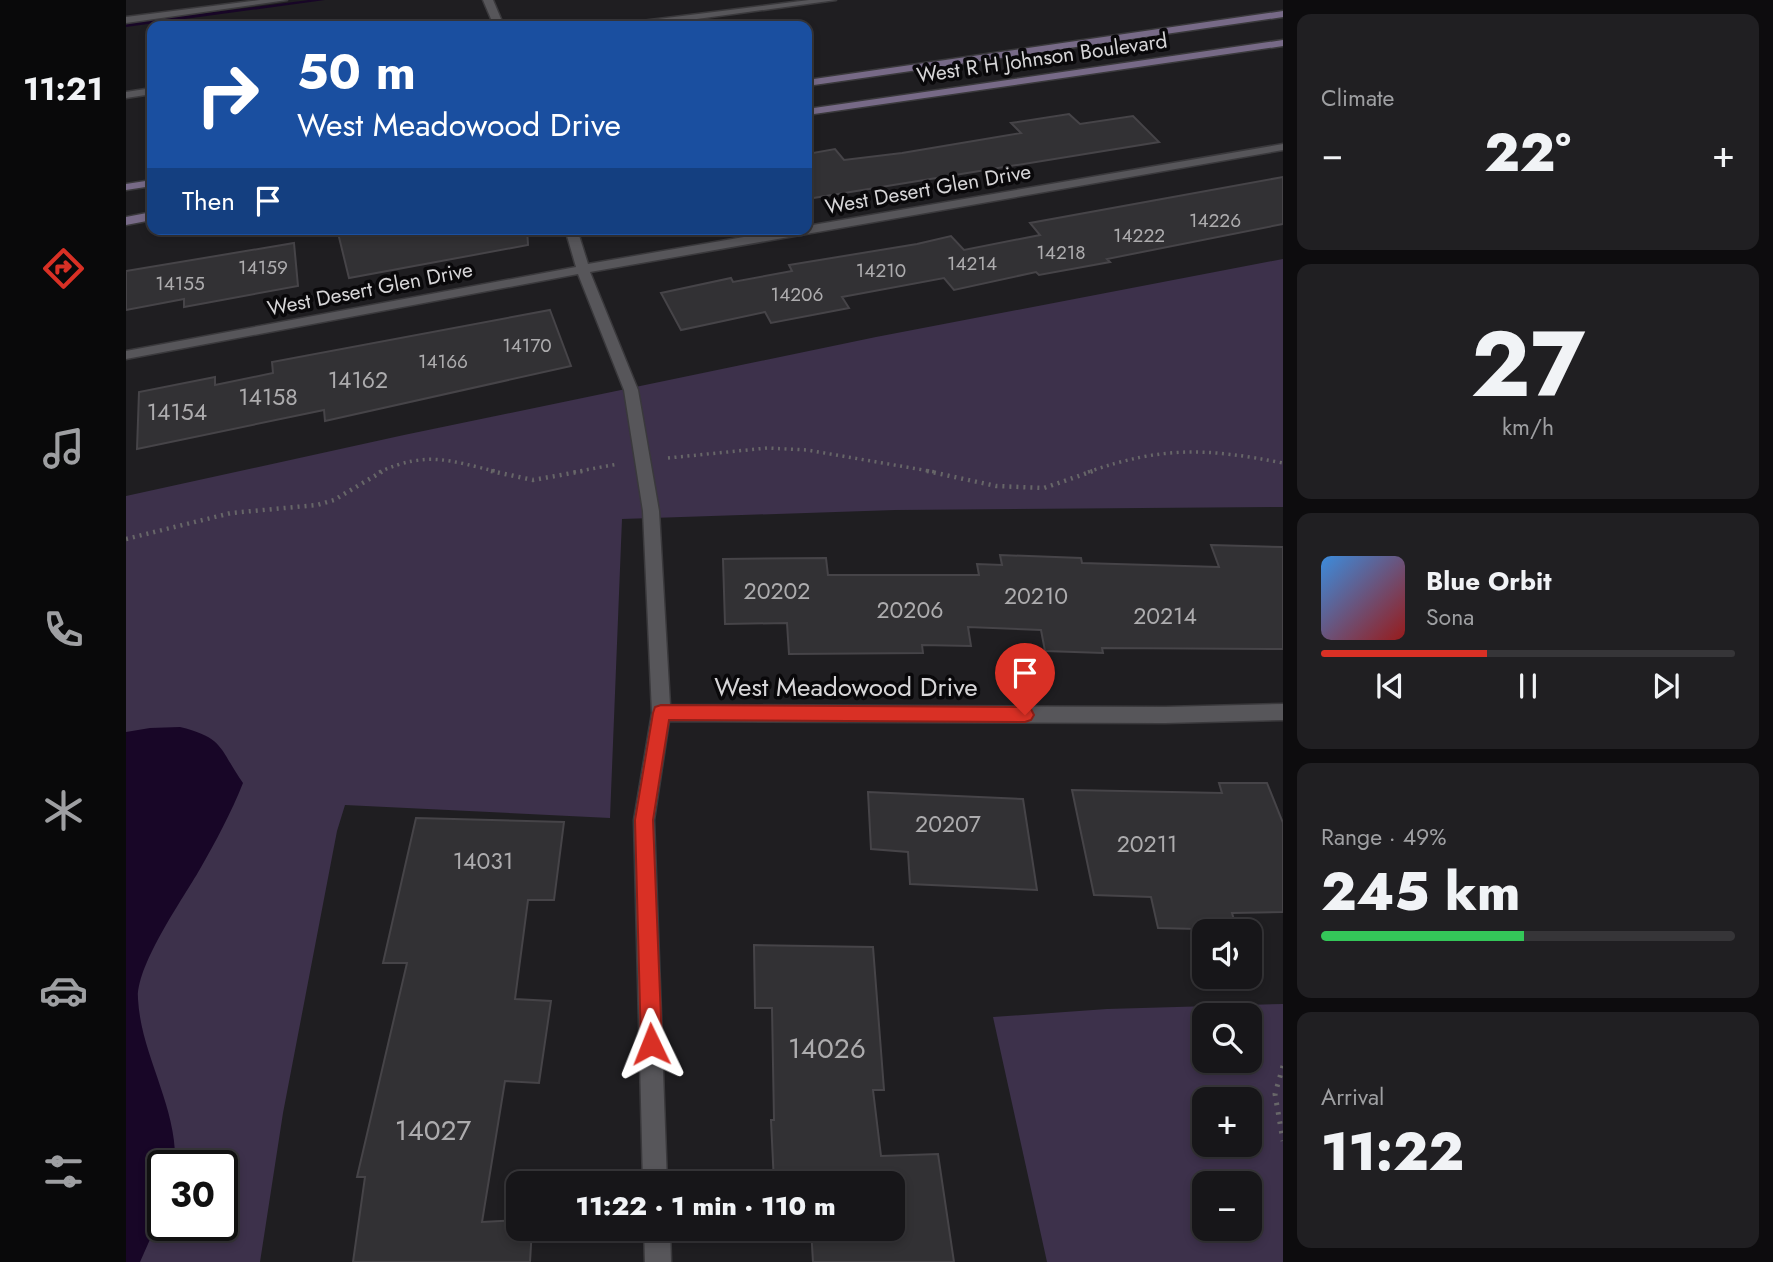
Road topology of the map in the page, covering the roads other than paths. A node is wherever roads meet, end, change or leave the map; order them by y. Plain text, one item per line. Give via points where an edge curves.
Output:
1 (282, 0) edge
2 (488, 0) edge
3 (831, 0) edge
4 (1283, 14) edge
5 (126, 20) edge
6 (497, 21) edge
7 (665, 21) edge
8 (1283, 43) edge
9 (812, 82) edge
10 (147, 92) edge
11 (126, 95) edge
12 (812, 111) edge
13 (1283, 147) edge
14 (147, 184) edge
15 (126, 187) edge
16 (147, 217) edge
17 (126, 221) edge
18 (812, 229) edge
19 (573, 235) edge
20 (778, 235) edge
21 (583, 269) junction
22 (126, 355) edge
23 (1283, 712) edge
24 (661, 713) junction
25 (656, 1171) edge
26 (657, 1241) edge
27 (658, 1262) edge

1 - 5 street
2 - 6 street
3 - 7 street
4 - 9 main road, West R H Johnson Boulevard
8 - 12 main road, West R H Johnson Boulevard
10 - 11 street
13 - 18 street, West Desert Glen Drive
14 - 15 main road
16 - 17 main road
19 - 21 street
20 - 21 street, West Desert Glen Drive
21 - 22 street, West Desert Glen Drive
21 - 24 street via 631,390 651,511
23 - 24 street, West Meadowood Drive
24 - 25 street via 644,820
26 - 27 street

